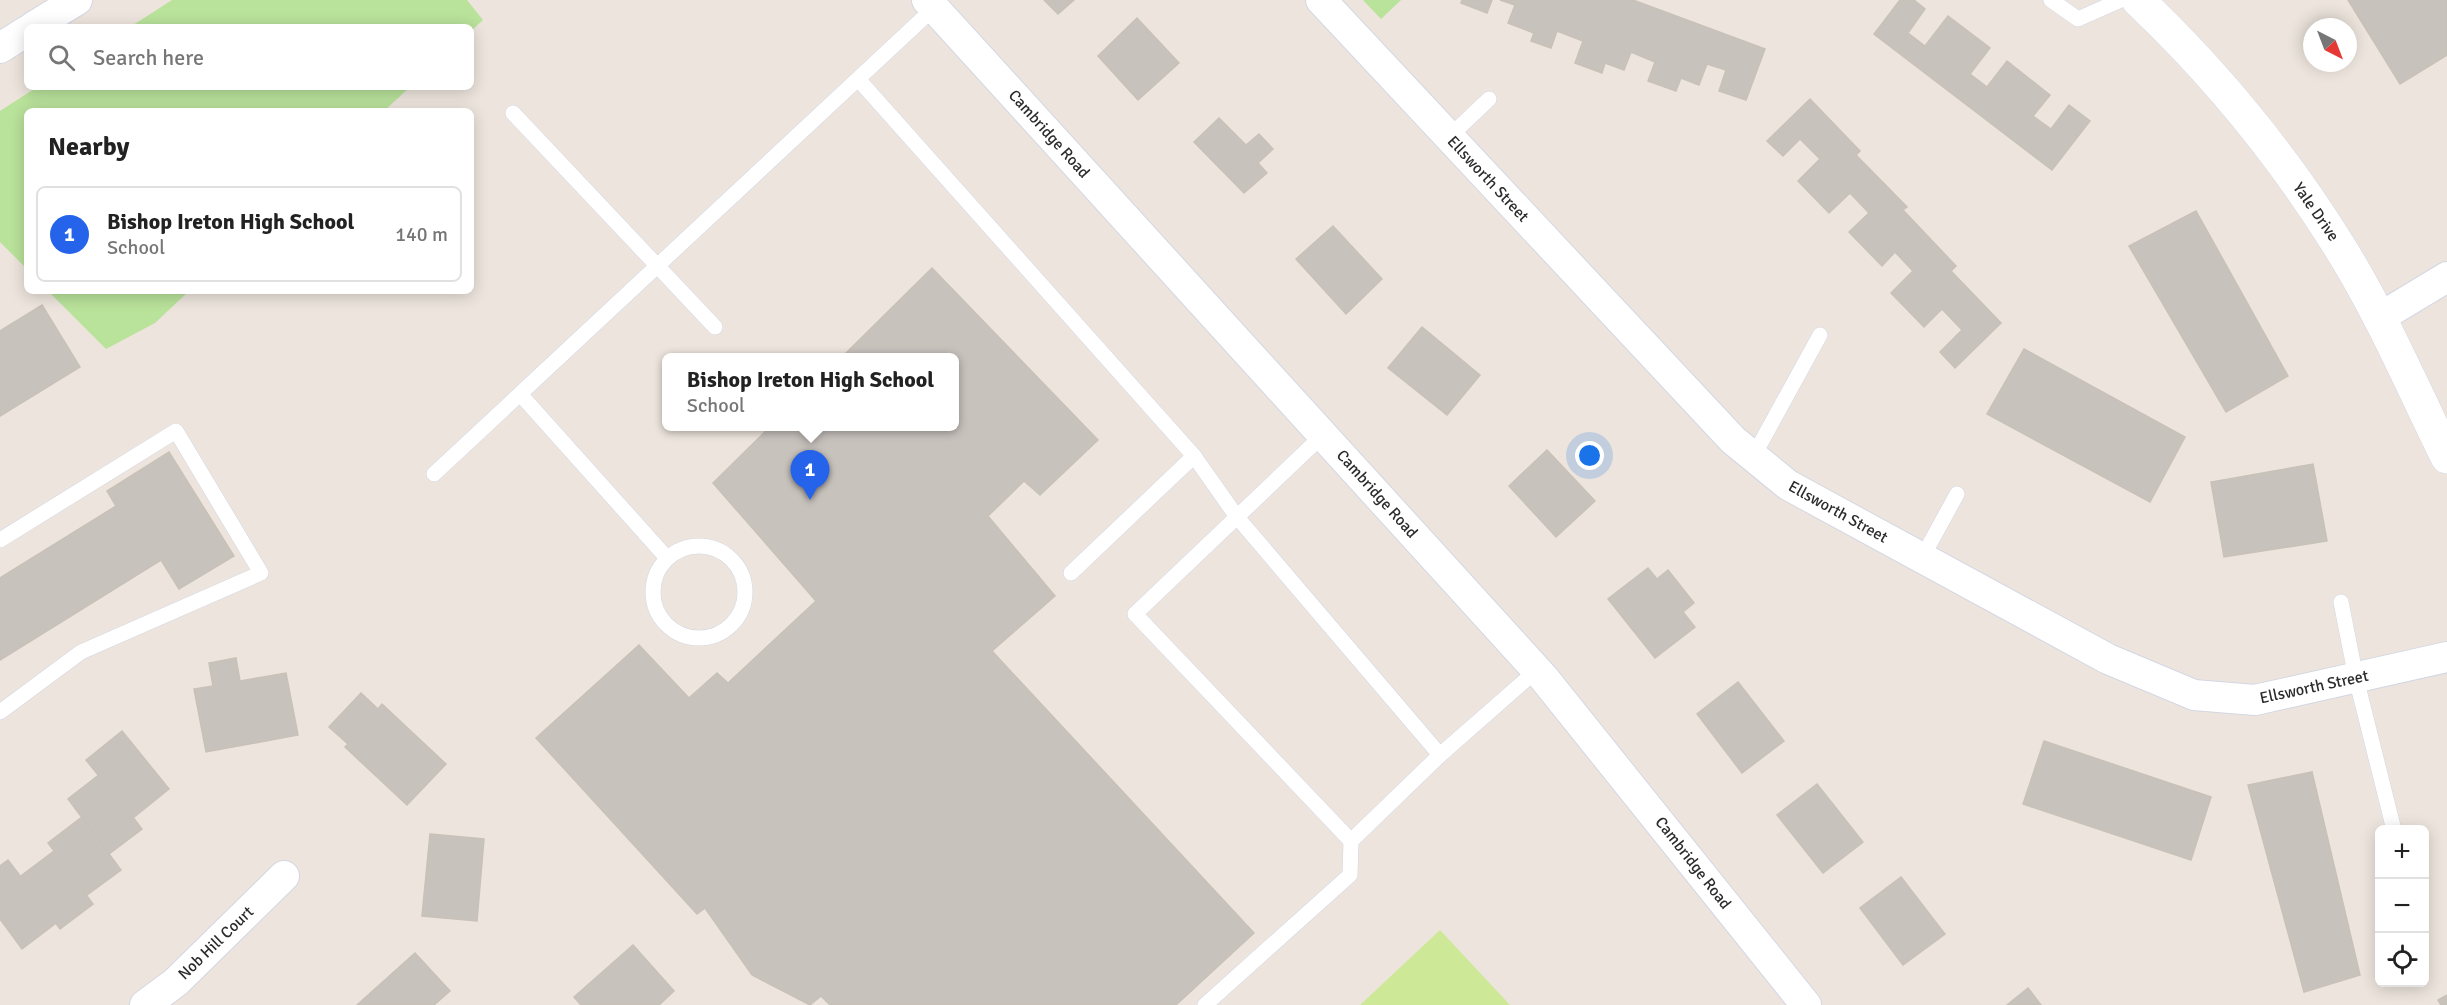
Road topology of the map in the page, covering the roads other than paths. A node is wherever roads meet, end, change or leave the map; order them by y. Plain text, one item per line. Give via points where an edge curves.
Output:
1 (76, 0) edge
2 (1321, 0) edge
3 (2051, 0) edge
4 (2121, 0) edge
5 (2138, 0) edge
6 (931, 4) edge
7 (38, 24) edge
8 (24, 33) edge
9 (0, 48) edge
10 (858, 79) junction
11 (1489, 99) dead end
12 (513, 113) dead end
13 (1449, 137) junction
14 (657, 266) junction
15 (2447, 277) edge
16 (2379, 318) junction
17 (715, 327) dead end
18 (1820, 335) dead end
19 (520, 394) junction
20 (1323, 435) junction
21 (1194, 456) junction
22 (2447, 456) edge
23 (1753, 457) junction
24 (434, 474) dead end
25 (1957, 494) dead end
26 (1237, 517) junction
27 (0, 540) edge
28 (667, 558) junction
29 (1922, 558) junction
30 (1071, 573) dead end
31 (2341, 602) dead end
32 (2447, 657) edge
33 (1537, 670) junction
34 (2356, 678) junction
35 (0, 712) edge
36 (1440, 755) junction
37 (2393, 825) edge
38 (1352, 841) junction
39 (284, 876) dead end
40 (145, 1005) edge
41 (1205, 1005) edge
42 (1806, 1005) edge

1 - 7 street
2 - 13 street, Ellsworth Street
3 - 4 lane via 2078,19
5 - 16 street, Yale Drive via 2216,78 2286,168 2339,246
6 - 10 lane
6 - 20 street, Cambridge Road
8 - 9 street
10 - 14 lane
10 - 21 lane
11 - 13 lane
12 - 14 lane
13 - 23 street, Ellsworth Street
14 - 17 lane
14 - 19 lane
15 - 16 street
16 - 22 street, Yale Drive
18 - 23 lane
19 - 24 lane
19 - 28 lane
20 - 26 lane
20 - 33 street, Cambridge Road
21 - 26 lane
21 - 30 lane
23 - 29 street, Ellsworth Street via 1788,485
25 - 29 lane
26 - 36 lane
26 - 38 lane via 1135,614
27 - 35 lane via 176,431 261,573 81,652
28 - 28 lane via 680,549 699,545 720,550 737,564 746,591 732,624 719,634 704,638 682,635 661,620 654,605 653,582
29 - 34 street, Ellsworth Street via 2108,659 2194,695 2255,700
31 - 34 lane
32 - 34 street, Ellsworth Street
33 - 36 lane
33 - 42 street, Cambridge Road
34 - 37 lane
36 - 38 lane
38 - 41 lane via 1350,875
39 - 40 street, Nob Hill Court via 176,982

